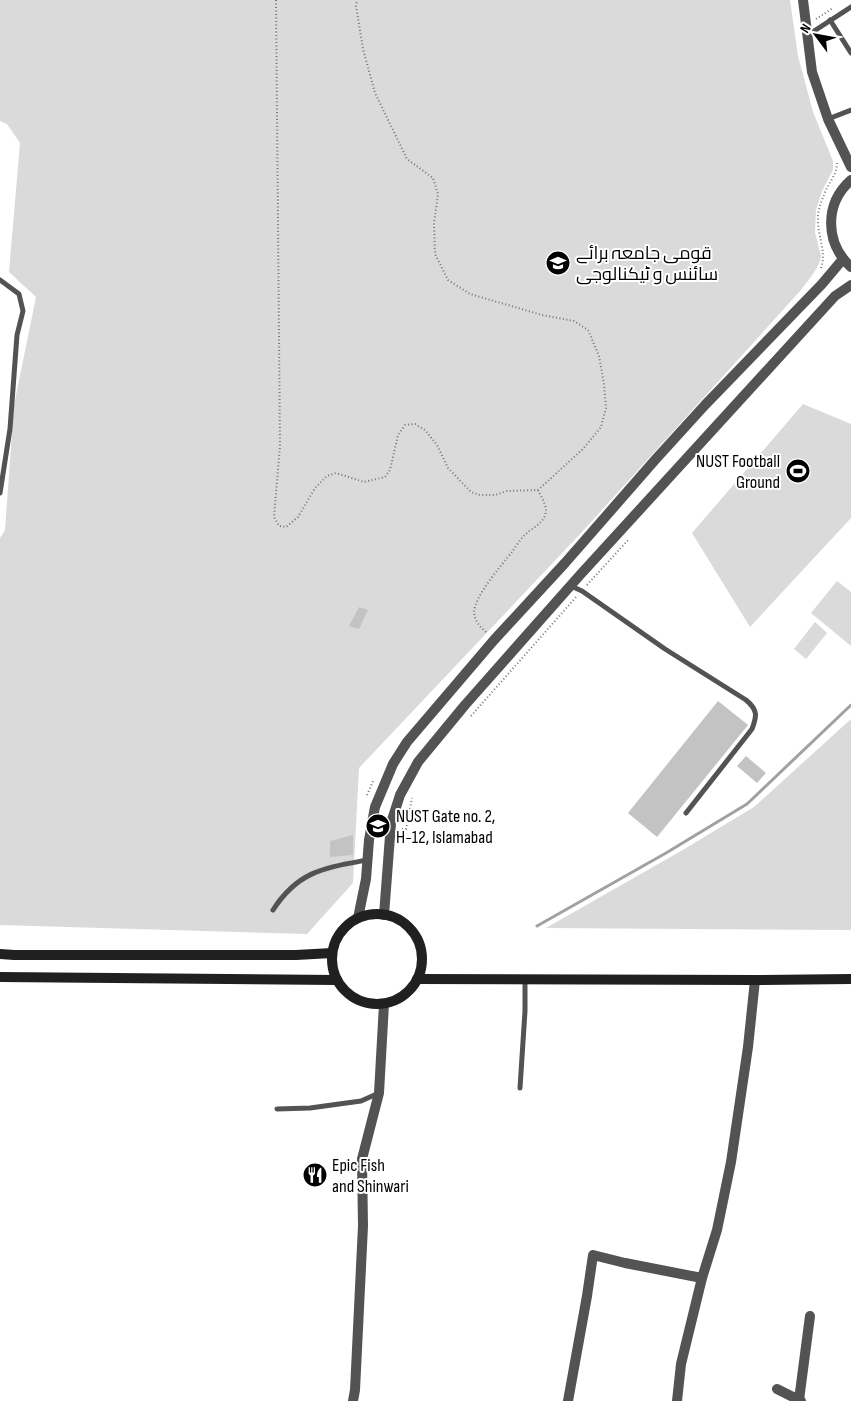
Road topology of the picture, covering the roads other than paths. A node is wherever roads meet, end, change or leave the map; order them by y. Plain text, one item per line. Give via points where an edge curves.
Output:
1 (803, 0) edge
2 (851, 7) edge
3 (830, 20) junction
4 (807, 35) junction
5 (851, 53) edge
6 (851, 110) edge
7 (828, 119) junction
8 (851, 166) edge
9 (851, 180) edge
10 (843, 259) junction
11 (851, 267) edge
12 (0, 280) edge
13 (851, 285) edge
14 (0, 493) edge
15 (564, 563) junction
16 (580, 575) junction
17 (571, 585) junction
18 (686, 813) dead end
19 (367, 860) junction
20 (273, 910) dead end
21 (384, 915) junction
22 (358, 918) junction
23 (332, 953) junction
24 (0, 954) edge
25 (0, 977) edge
26 (417, 979) junction
27 (524, 979) junction
28 (851, 979) edge
29 (336, 980) junction
30 (755, 980) junction
31 (384, 1004) junction
32 (520, 1088) dead end
33 (378, 1093) junction
34 (277, 1109) dead end
35 (702, 1278) junction
36 (810, 1316) dead end
37 (778, 1389) dead end
38 (353, 1401) edge
39 (568, 1401) edge
40 (677, 1401) edge
41 (800, 1401) edge

1 - 4 street
2 - 3 lane
3 - 4 lane
3 - 5 lane
4 - 7 street via 812,72
6 - 7 lane
7 - 8 street
9 - 10 street via 839,194 831,220 833,239
10 - 11 street
10 - 15 street via 692,419
12 - 14 lane via 19,294 22,311
13 - 16 street via 829,303
15 - 16 street
15 - 19 street via 407,742 393,764 375,807
16 - 17 street
17 - 18 lane via 754,707 756,713 752,730
17 - 21 street via 418,762 393,813
19 - 20 lane via 308,875 292,886
19 - 22 street
21 - 22 main road
21 - 26 main road via 404,924 418,941 421,966
22 - 23 main road via 337,938
23 - 24 main road
23 - 29 main road
25 - 29 main road
26 - 27 main road
26 - 31 main road via 409,991
27 - 30 main road
27 - 32 lane
28 - 30 main road
29 - 31 main road via 356,1000
30 - 35 street via 731,1162 717,1230
31 - 33 street
33 - 34 lane via 361,1101
33 - 38 street via 362,1159 363,1226
35 - 39 street via 593,1255
35 - 40 street via 681,1364
36 - 41 street
37 - 41 street

